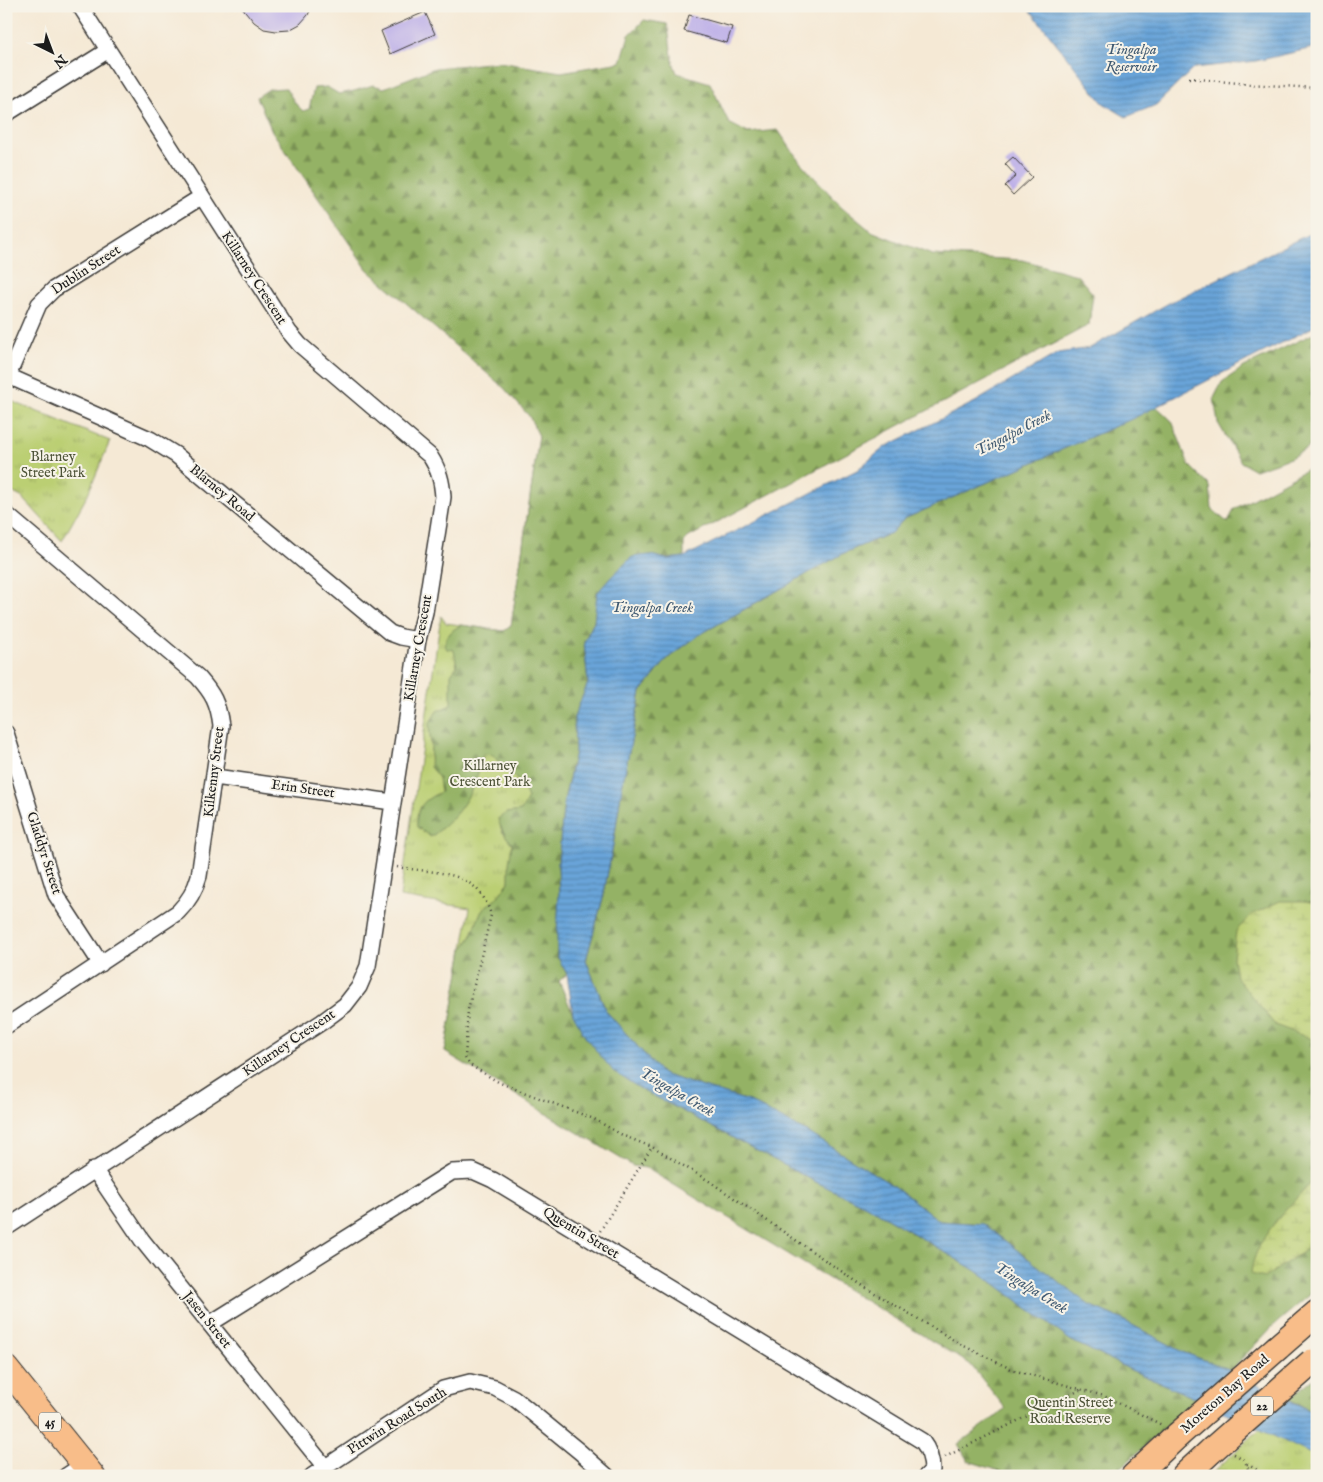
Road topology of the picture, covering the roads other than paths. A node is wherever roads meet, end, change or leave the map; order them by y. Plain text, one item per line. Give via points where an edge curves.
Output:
1 (80, 6) edge
2 (108, 51) junction
3 (6, 114) edge
4 (201, 197) junction
5 (7, 376) edge
6 (6, 514) edge
7 (418, 640) junction
8 (6, 733) edge
9 (214, 777) junction
10 (392, 802) junction
11 (101, 964) junction
12 (6, 1026) edge
13 (94, 1169) junction
14 (6, 1228) edge
15 (1317, 1313) edge
16 (211, 1324) junction
17 (1314, 1360) edge
18 (6, 1368) edge
19 (325, 1467) junction
20 (930, 1469) edge
21 (81, 1472) edge
22 (312, 1476) edge
23 (607, 1476) edge
24 (1134, 1476) edge
25 (1184, 1476) edge

1 - 2 street, Killarney Crescent
2 - 3 street
2 - 4 street, Killarney Crescent
4 - 5 street, Dublin Street via 54,290 39,304
4 - 7 street, Killarney Crescent via 300,345 430,456 437,467 442,479 443,497
5 - 7 street, Blarney Road via 150,440 176,455 390,633
6 - 9 street, Kilkenny Street via 198,676 212,692 222,726
7 - 10 street, Killarney Crescent
8 - 11 street, Gladdyr Street via 56,895
9 - 10 street, Erin Street
9 - 11 street, Kilkenny Street via 199,876 192,897 178,912
10 - 13 street, Killarney Crescent via 368,966 359,987 345,1005
11 - 12 street, Kilkenny Street
13 - 14 street, Killarney Crescent
13 - 16 street, Jasen Street via 142,1240
15 - 24 highway, Moreton Bay Road / 22, bridge via 1170,1430
16 - 19 street, Jasen Street
16 - 20 street, Quentin Street via 452,1172 473,1171 493,1180 922,1441 929,1451
17 - 25 highway, 22, bridge via 1222,1452
18 - 21 main road, 45
19 - 22 street, Pittwin Road South
19 - 23 street, Pittwin Road South via 443,1389 470,1382 495,1388 514,1398

